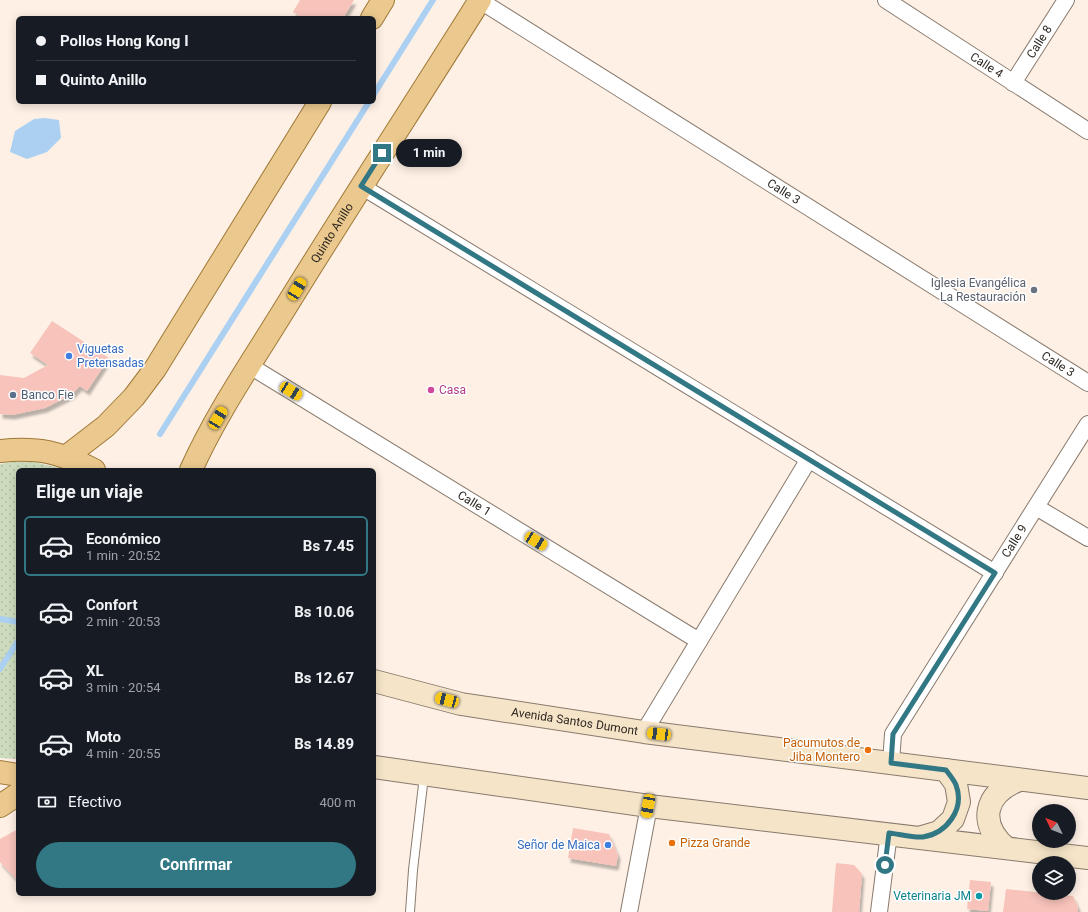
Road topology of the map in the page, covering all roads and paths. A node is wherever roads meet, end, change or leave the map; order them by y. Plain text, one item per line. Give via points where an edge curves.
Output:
1 (383, 0) edge
2 (886, 0) edge
3 (1066, 0) edge
4 (472, 4) edge
5 (373, 16) edge
6 (1013, 83) junction
7 (319, 104) edge
8 (1088, 132) edge
9 (361, 186) junction
10 (250, 366) junction
11 (1088, 382) edge
12 (1088, 424) edge
13 (0, 451) edge
14 (67, 456) junction
15 (809, 459) junction
16 (90, 468) edge
17 (192, 468) edge
18 (1036, 507) junction
19 (1088, 538) edge
20 (995, 573) junction
21 (699, 641) junction
22 (376, 682) edge
23 (644, 732) junction
24 (891, 763) junction
25 (376, 767) edge
26 (946, 770) junction
27 (0, 772) edge
28 (425, 773) junction
29 (16, 775) edge
30 (1019, 780) junction
31 (1088, 788) edge
32 (16, 795) edge
33 (0, 806) edge
34 (648, 806) junction
35 (889, 833) junction
36 (922, 837) junction
37 (1006, 848) junction
38 (1088, 858) edge
39 (410, 912) edge
40 (629, 912) edge
41 (879, 912) edge

1 - 5 main road
2 - 6 street, Calle 4
3 - 6 street, Calle 8
4 - 9 main road, Quinto Anillo
4 - 11 street, Calle 3
6 - 8 street, Calle 4
7 - 14 main road via 155,369 134,397 106,426
9 - 10 main road, Quinto Anillo
9 - 15 street
10 - 17 main road, Quinto Anillo via 203,444
10 - 21 street, Calle 1
12 - 18 street, Calle 9
13 - 14 main road via 42,450
14 - 16 main road
15 - 20 street
15 - 21 street
18 - 19 street
18 - 20 street, Calle 9
20 - 24 street, Calle 9 via 893,734
21 - 23 street
22 - 23 main road, Avenida Santos Dumont via 461,704
23 - 24 main road, Avenida Santos Dumont
24 - 26 main road, Avenida Santos Dumont
25 - 28 main road
26 - 30 main road, Avenida Santos Dumont
26 - 36 main road via 956,784 959,802 957,808 953,819 939,832
27 - 29 main road
28 - 34 main road
28 - 39 lane
30 - 31 main road, Avenida Santos Dumont
30 - 37 main road via 1005,786 995,796 989,810 989,824 995,838
32 - 33 main road
34 - 35 main road
34 - 40 street
35 - 36 main road
35 - 41 street
36 - 37 main road
37 - 38 main road

